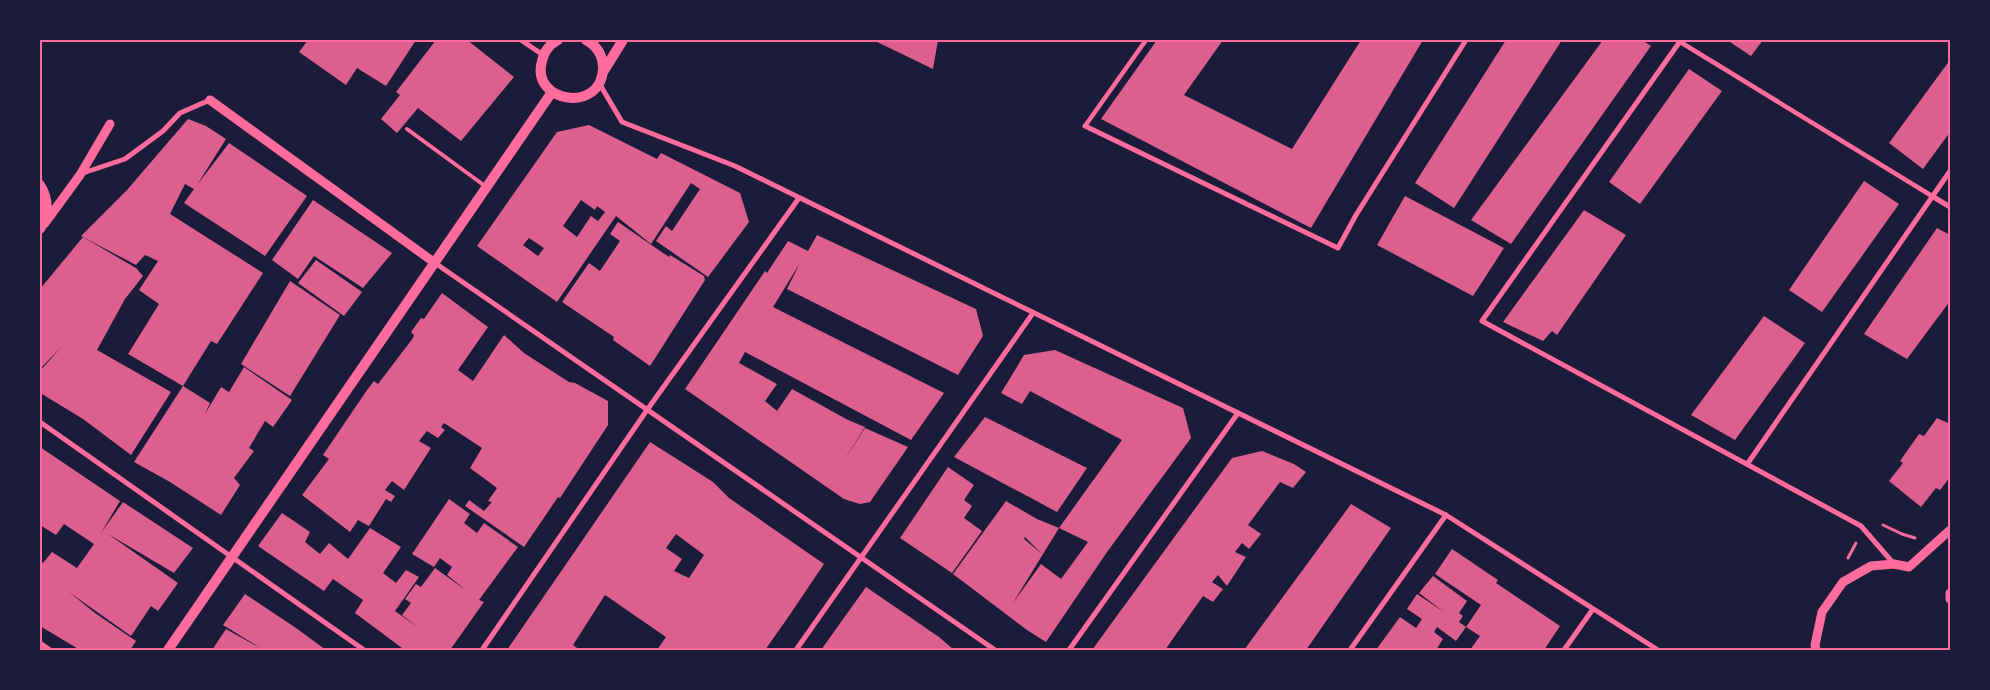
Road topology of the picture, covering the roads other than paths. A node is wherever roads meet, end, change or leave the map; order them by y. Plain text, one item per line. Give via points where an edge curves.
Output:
1 (521, 40) edge
2 (558, 40) edge
3 (586, 40) edge
4 (623, 40) edge
5 (1146, 40) edge
6 (1466, 40) edge
7 (1679, 41) edge
8 (544, 55) junction
9 (601, 78) junction
10 (552, 92) junction
11 (210, 100) joint
12 (110, 124) dead end
13 (1085, 126) joint
14 (407, 129) dead end
15 (1950, 172) edge
16 (80, 175) junction
17 (40, 185) edge
18 (487, 187) junction
19 (1932, 196) junction
20 (799, 198) junction
21 (1950, 207) edge
22 (41, 228) edge
23 (435, 263) junction
24 (1034, 313) junction
25 (647, 410) junction
26 (1238, 413) junction
27 (40, 422) edge
28 (1748, 463) junction
29 (1446, 516) junction
30 (1950, 530) edge
31 (233, 558) junction
32 (862, 558) junction
33 (1894, 564) junction
34 (1593, 608) junction
35 (40, 643) edge
36 (50, 650) edge
37 (168, 650) edge
38 (364, 650) edge
39 (482, 650) edge
40 (796, 650) edge
41 (995, 650) edge
42 (1069, 650) edge
43 (1350, 650) edge
44 (1564, 650) edge
45 (1658, 650) edge
46 (1816, 650) edge

1 - 8 street
2 - 8 main road
3 - 9 main road via 596,47 600,55
4 - 9 main road
5 - 13 street
6 - 13 street via 1338,248
7 - 19 street
7 - 28 street via 1482,321
8 - 10 main road via 542,75
9 - 10 main road via 583,97 572,99
9 - 20 street via 622,122 735,166
10 - 18 main road
11 - 16 street via 180,113 163,131 125,160
11 - 23 street
12 - 16 street
14 - 18 lane
15 - 19 street
16 - 22 street
17 - 22 main road via 47,203 47,215
18 - 23 main road
19 - 21 street
19 - 28 street
20 - 24 street
20 - 25 street
23 - 25 street
23 - 31 main road
24 - 26 street
24 - 32 street
25 - 32 street
25 - 39 street
26 - 29 street
26 - 42 street
27 - 31 street
28 - 33 street via 1861,526
29 - 34 street
29 - 43 street
30 - 33 street via 1909,567
31 - 37 main road
31 - 38 street
32 - 40 street
32 - 41 street
33 - 46 street via 1871,566 1843,582 1822,612
34 - 44 street
34 - 45 street
35 - 36 street

